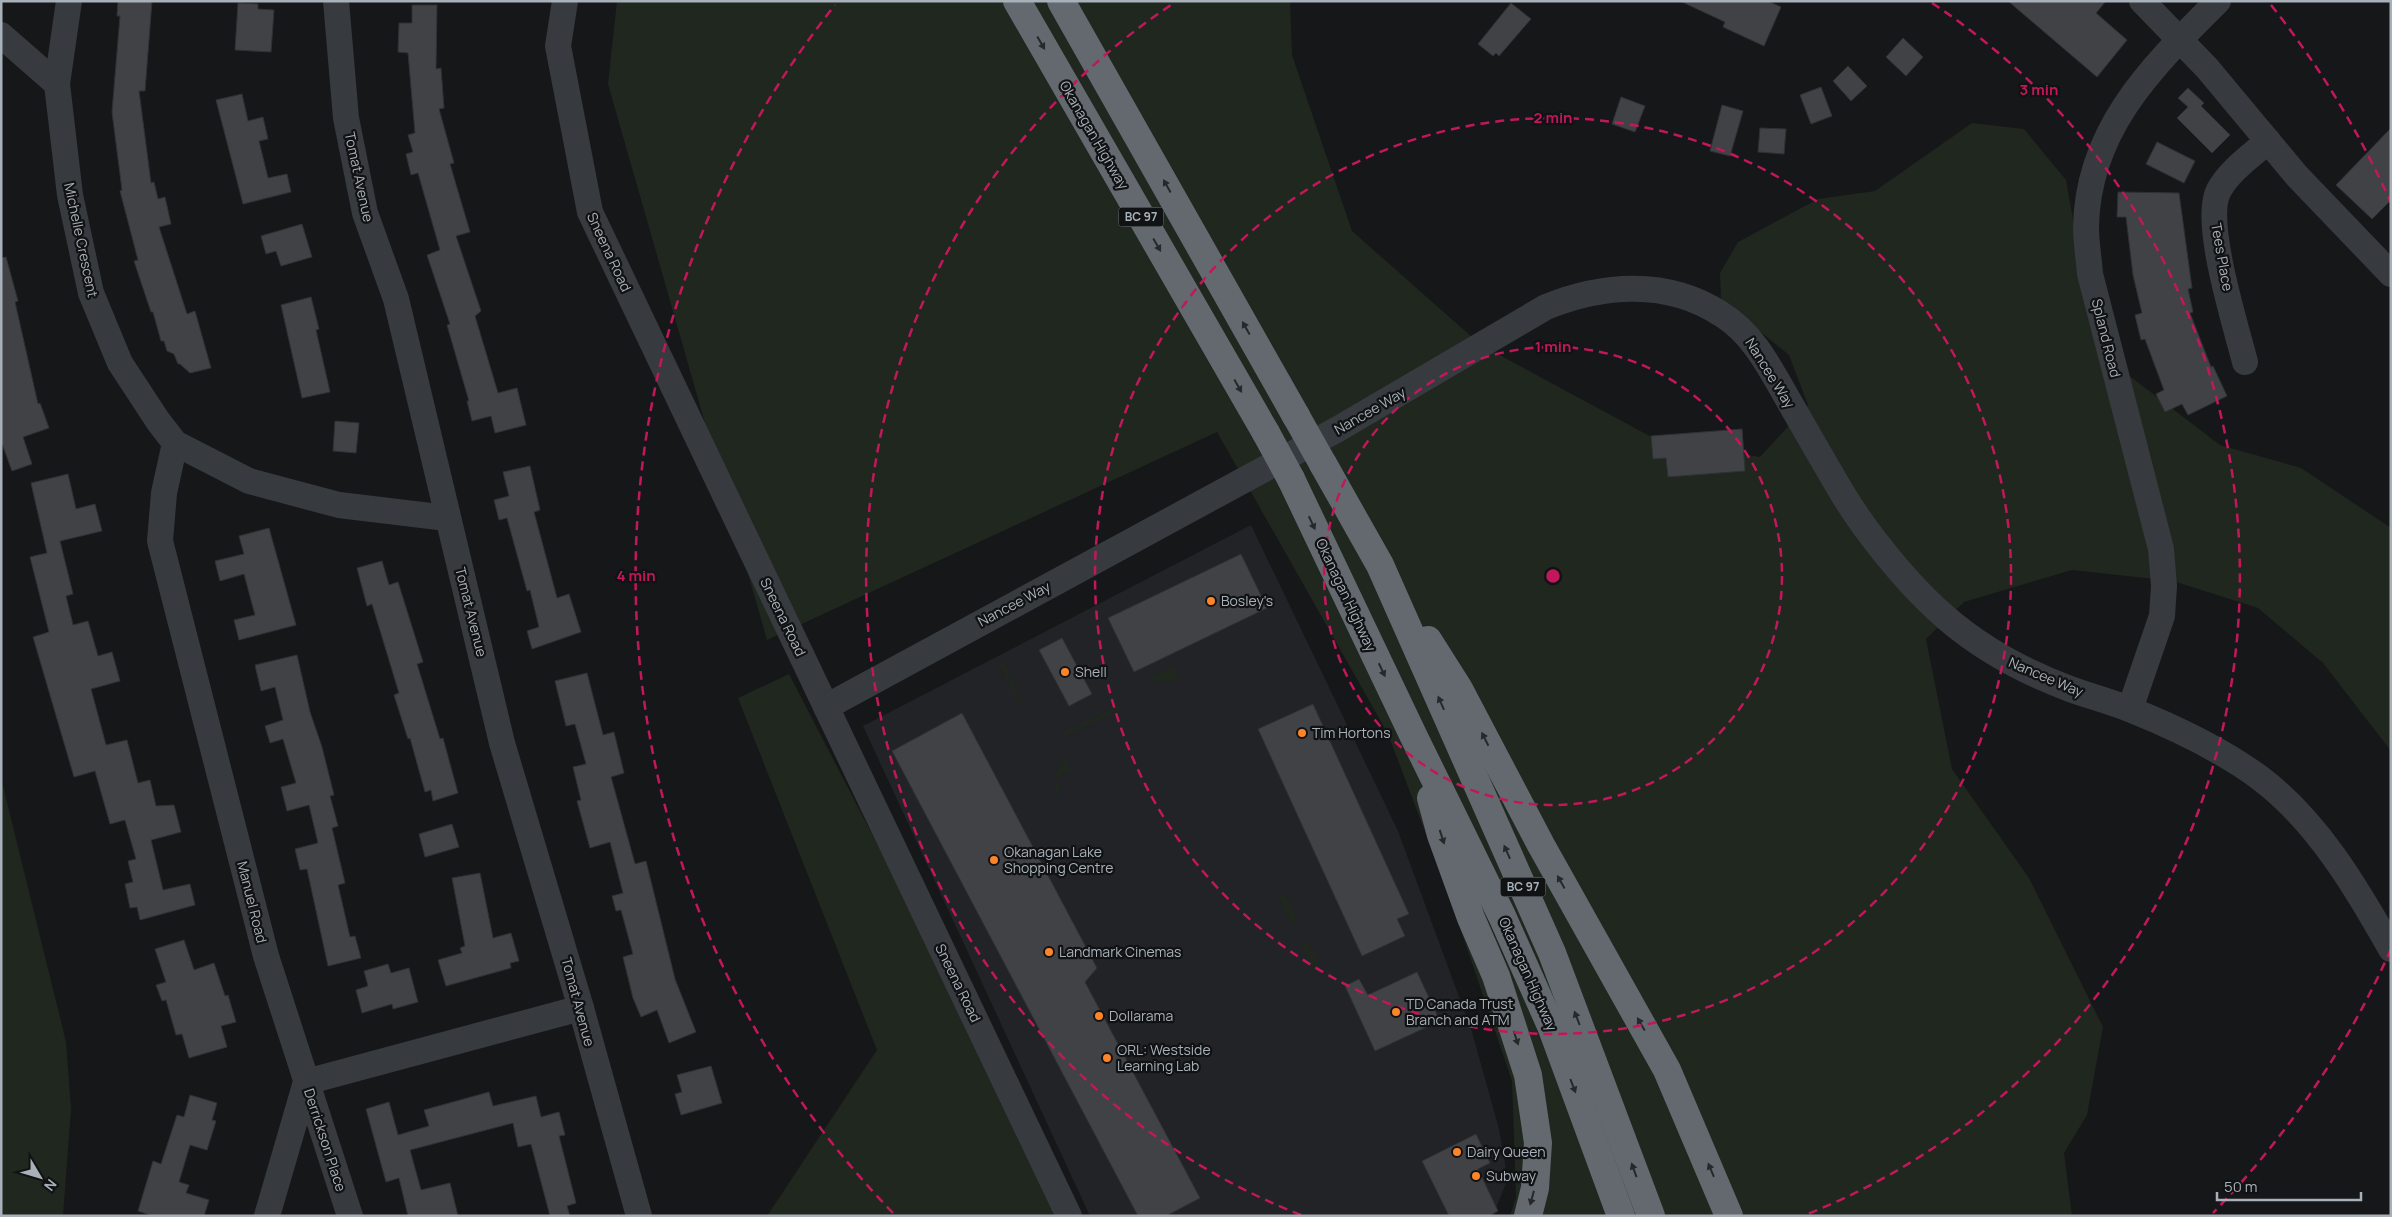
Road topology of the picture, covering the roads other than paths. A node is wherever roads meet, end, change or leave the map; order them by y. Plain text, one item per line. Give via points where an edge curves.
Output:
1 (69, 1) edge
2 (336, 1) edge
3 (565, 1) edge
4 (1017, 1) edge
5 (1061, 1) edge
6 (2142, 1) edge
7 (2218, 1) edge
8 (1, 35) edge
9 (2180, 39) junction
10 (57, 84) junction
11 (2268, 141) junction
12 (2386, 258) edge
13 (2245, 362) dead end
14 (175, 443) junction
15 (447, 518) junction
16 (1380, 565) junction
17 (826, 707) junction
18 (2130, 709) junction
19 (1415, 739) junction
20 (2391, 949) edge
21 (581, 1008) junction
22 (306, 1082) junction
23 (267, 1216) edge
24 (350, 1216) edge
25 (639, 1216) edge
26 (1069, 1216) edge
27 (1528, 1216) edge
28 (1621, 1216) edge
29 (1651, 1216) edge
30 (1728, 1216) edge

1 - 10 street, Michelle Crescent
2 - 15 street, Tomat Avenue via 346,118 364,213 396,299
3 - 17 street, Sneena Road via 558,46 590,212
4 -> 19 highway, Okanagan Highway / BC 97, bridge via 1291,479
16 -> 5 highway, Okanagan Highway / BC 97, bridge
6 - 9 street
7 - 9 street, Spland Road
8 - 10 street
9 - 11 street
9 - 18 street, Spland Road via 2154,67 2114,122 2092,182 2086,228 2090,274 2161,549 2162,616
10 - 14 street, Michelle Crescent via 70,195 91,293 120,363
11 - 12 street via 2297,176
11 - 13 street, Tees Place via 2226,179 2214,206 2220,261
14 - 15 street, Michelle Crescent via 249,481 339,505
14 - 22 street, Manuel Road via 164,493 160,541 266,956
15 - 21 street, Tomat Avenue via 502,743
29 -> 16 highway, Okanagan Highway / BC 97 via 1552,953
30 -> 16 highway via 1667,1070 1541,845 1460,689
17 - 18 street, Nancee Way via 1338,429 1546,307 1602,290 1636,287 1671,293 1700,304 1720,312 1740,327 1767,363 1848,502 1904,576 1934,607 1996,655 2037,676
17 - 26 street, Sneena Road
18 - 20 street, Nancee Way via 2212,747 2260,779 2284,800 2314,830 2339,864
19 -> 27 highway via 1441,835 1496,976 1528,1075 1538,1143 1535,1188
19 -> 28 highway, Okanagan Highway / BC 97 via 1502,916 1551,1026
21 - 22 street
21 - 25 street, Tomat Avenue
22 - 23 street, Derrickson Place
22 - 24 street, Derrickson Place

